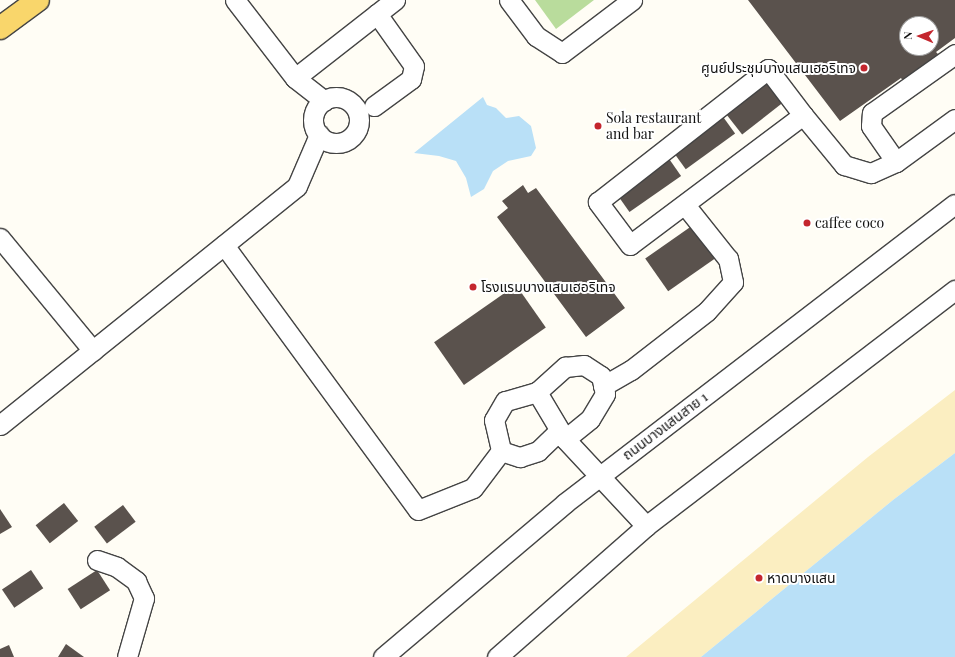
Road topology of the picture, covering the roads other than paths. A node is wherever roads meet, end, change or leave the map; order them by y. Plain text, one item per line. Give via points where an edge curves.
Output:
1 (38, 0) edge
2 (235, 0) edge
3 (395, 0) edge
4 (509, 0) edge
5 (632, 0) edge
6 (377, 14) junction
7 (0, 28) edge
8 (955, 54) edge
9 (295, 78) junction
10 (324, 101) junction
11 (374, 106) dead end
12 (802, 115) junction
13 (955, 119) edge
14 (319, 135) junction
15 (896, 162) junction
16 (955, 204) edge
17 (685, 205) junction
18 (0, 238) edge
19 (224, 245) junction
20 (955, 290) edge
21 (93, 351) junction
22 (603, 386) junction
23 (537, 392) junction
24 (0, 425) edge
25 (561, 435) junction
26 (501, 451) junction
27 (598, 477) junction
28 (646, 526) junction
29 (98, 560) dead end
30 (127, 657) edge
31 (383, 657) edge
32 (497, 657) edge

1 - 7 main road
2 - 9 street
3 - 6 street
4 - 5 street via 536,36 562,53
6 - 9 street
6 - 11 street via 414,66 411,79
8 - 15 street via 872,113 871,126
9 - 10 street
10 - 14 street via 315,113 314,121
10 - 14 street via 338,98 351,103 359,115 359,123 353,136 340,143 325,140
12 - 15 street via 844,166 871,173
12 - 17 street
12 - 17 street via 768,69 598,202 630,245
13 - 15 street
14 - 19 street via 297,186
16 - 27 street, ถนนบางแสนสาย 1
17 - 22 street via 728,259 733,282 702,315 631,370
18 - 21 street
19 - 21 street
19 - 26 street via 418,510 474,488
20 - 28 street
21 - 24 street
22 - 23 street via 601,376 584,365 565,367
22 - 25 street via 605,394 590,419
23 - 25 street
23 - 26 street via 505,401 494,420
25 - 26 street via 538,452 520,457
25 - 27 street
27 - 28 street
27 - 31 street, ถนนบางแสนสาย 1
28 - 32 street
29 - 30 street via 117,567 136,581 144,598

